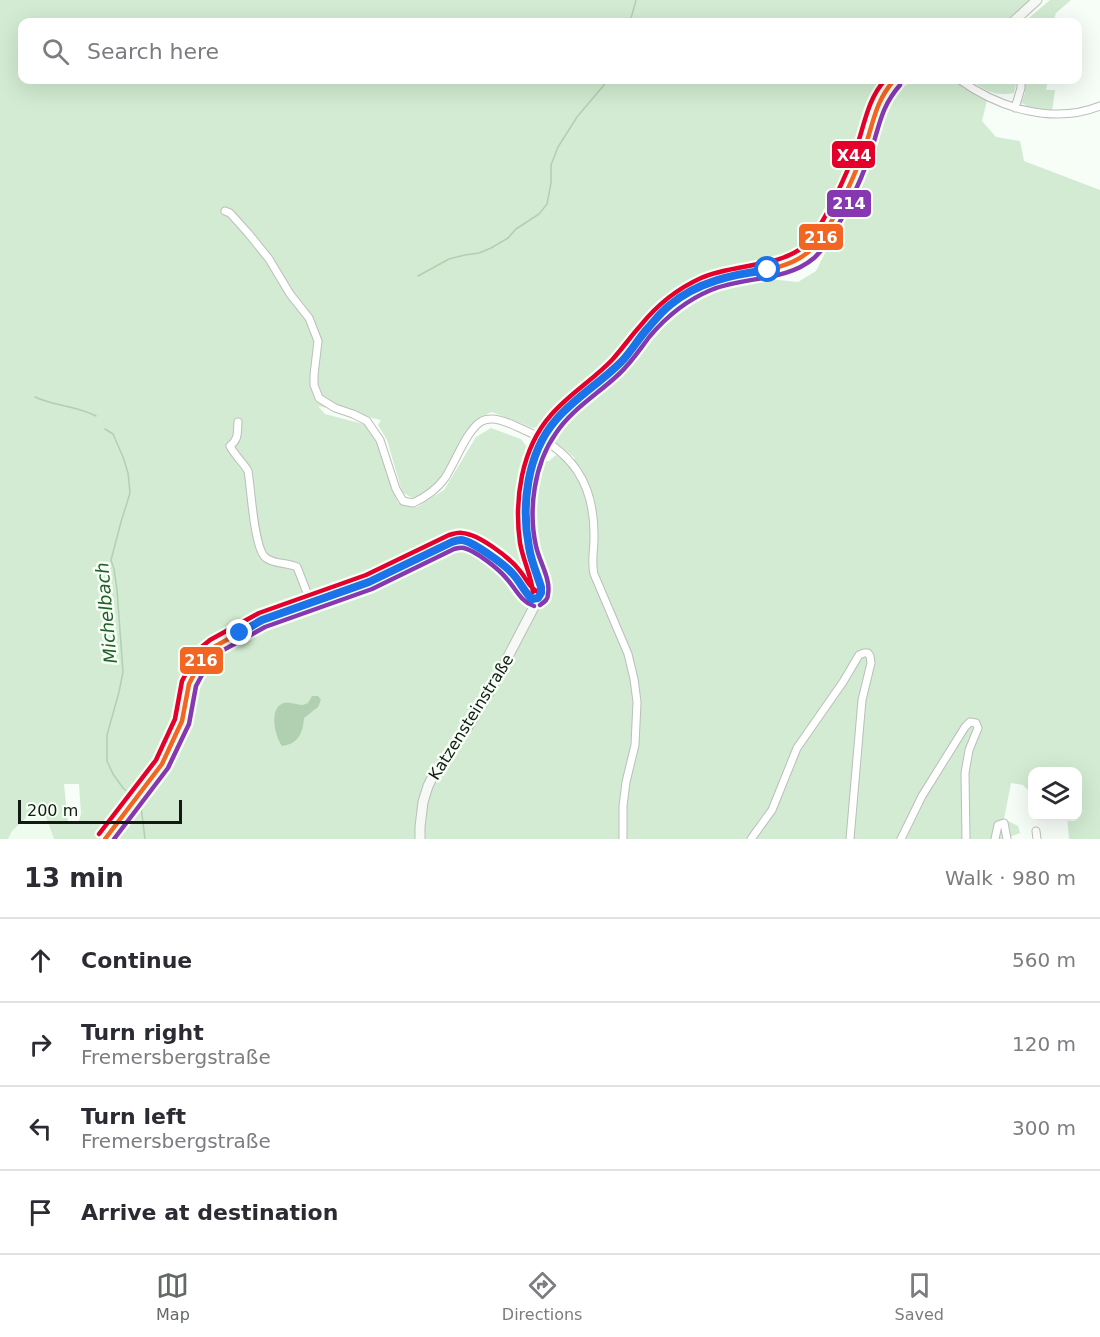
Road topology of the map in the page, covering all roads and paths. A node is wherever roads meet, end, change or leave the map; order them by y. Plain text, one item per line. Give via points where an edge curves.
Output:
1 (1037, 0) edge
2 (1017, 18) edge
3 (891, 84) edge
4 (967, 84) edge
5 (1021, 84) edge
6 (1100, 106) edge
7 (1015, 108) junction
8 (225, 211) dead end
9 (238, 422) dead end
10 (542, 440) junction
11 (536, 599) junction
12 (311, 603) junction
13 (105, 839) edge
14 (420, 839) edge
15 (623, 839) edge
16 (751, 839) edge
17 (850, 839) edge
18 (901, 839) edge
19 (966, 839) edge
20 (994, 839) edge
21 (1007, 839) edge

1 - 2 main road
3 - 10 main road via 879,99 847,189 815,246 782,266 728,276 702,285 670,304 623,359 555,421
4 - 7 street
5 - 7 street
6 - 7 street via 1065,114
8 - 10 street via 269,259 309,318 318,341 314,385 319,398 367,422 380,440 396,489 404,501 413,504 445,478 472,430 483,420 501,420
9 - 12 street via 237,437 230,446 248,471 261,554 273,562 297,567
10 - 11 main road via 528,484 525,519 541,587
10 - 15 street via 571,462 584,479 592,505 591,564 628,654 634,679 637,729 626,782
11 - 12 main road via 528,596 507,568 461,540 369,582
11 - 14 main road, Katzensteinstraße via 490,691 428,786
12 - 13 main road via 262,620 204,655 189,684 182,721 162,764
16 - 17 street via 772,810 798,748 864,652 871,663 862,700
18 - 19 street via 922,796 970,722 978,728 965,773
20 - 21 street via 998,825 1004,823

